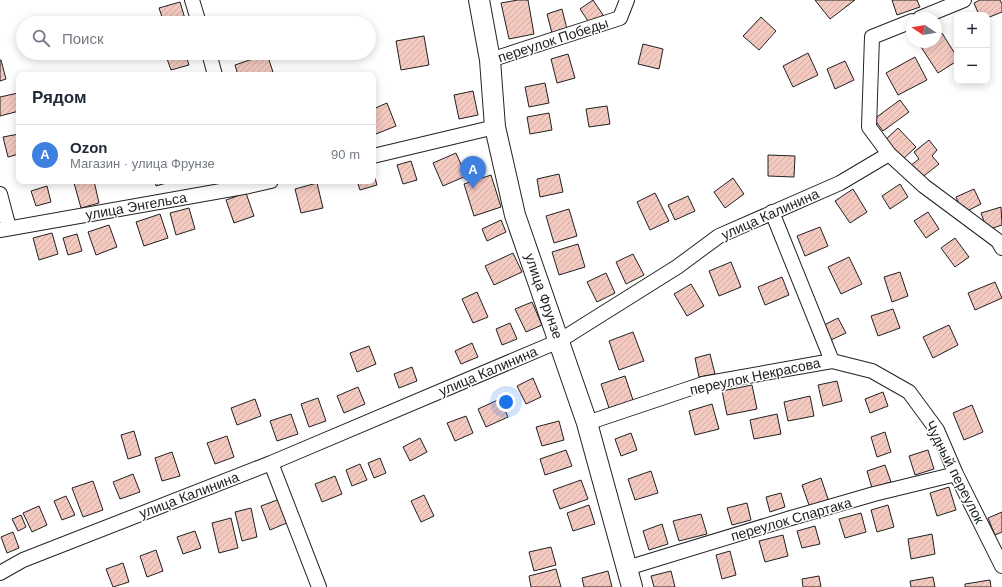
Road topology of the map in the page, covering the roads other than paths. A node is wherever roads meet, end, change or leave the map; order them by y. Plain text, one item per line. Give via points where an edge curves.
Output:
1 (192, 0) edge
2 (479, 0) edge
3 (487, 0) edge
4 (627, 0) edge
5 (964, 0) edge
6 (935, 12) edge
7 (198, 16) edge
8 (483, 20) junction
9 (906, 23) edge
10 (211, 60) edge
11 (490, 60) junction
12 (214, 72) edge
13 (495, 127) junction
14 (889, 154) junction
15 (376, 155) edge
16 (248, 184) edge
17 (0, 194) edge
18 (772, 212) junction
19 (4, 229) edge
20 (1002, 248) edge
21 (559, 341) junction
22 (832, 361) junction
23 (587, 423) junction
24 (271, 463) junction
25 (956, 474) junction
26 (996, 542) edge
27 (1002, 566) edge
28 (627, 568) junction
29 (0, 573) edge
30 (319, 587) edge
31 (632, 587) edge

1 - 7 street
2 - 8 street, улица Фрунзе
3 - 8 street
4 - 11 street, переулок Победы via 620,18
5 - 6 street
8 - 11 street, улица Фрунзе
9 - 14 street via 872,37 869,127
10 - 12 street
11 - 13 street, улица Фрунзе
13 - 15 street
13 - 21 street, улица Фрунзе via 515,215
14 - 18 street, улица Калинина via 840,183
14 - 20 street via 924,186 998,241
16 - 19 street, улица Энгельса
17 - 19 street
18 - 21 street, улица Калинина via 719,236 677,267
18 - 22 street
21 - 23 street, улица Фрунзе
21 - 24 street, улица Калинина
22 - 23 street, переулок Некрасова via 703,384
22 - 25 street, Чудный переулок via 872,370 909,392 937,430
23 - 28 street, улица Фрунзе
24 - 29 street, улица Калинина via 23,560
24 - 30 street
25 - 26 street, Чудный переулок
25 - 28 street, переулок Спартака via 799,515
26 - 27 street, Чудный переулок
28 - 31 street, улица Фрунзе

